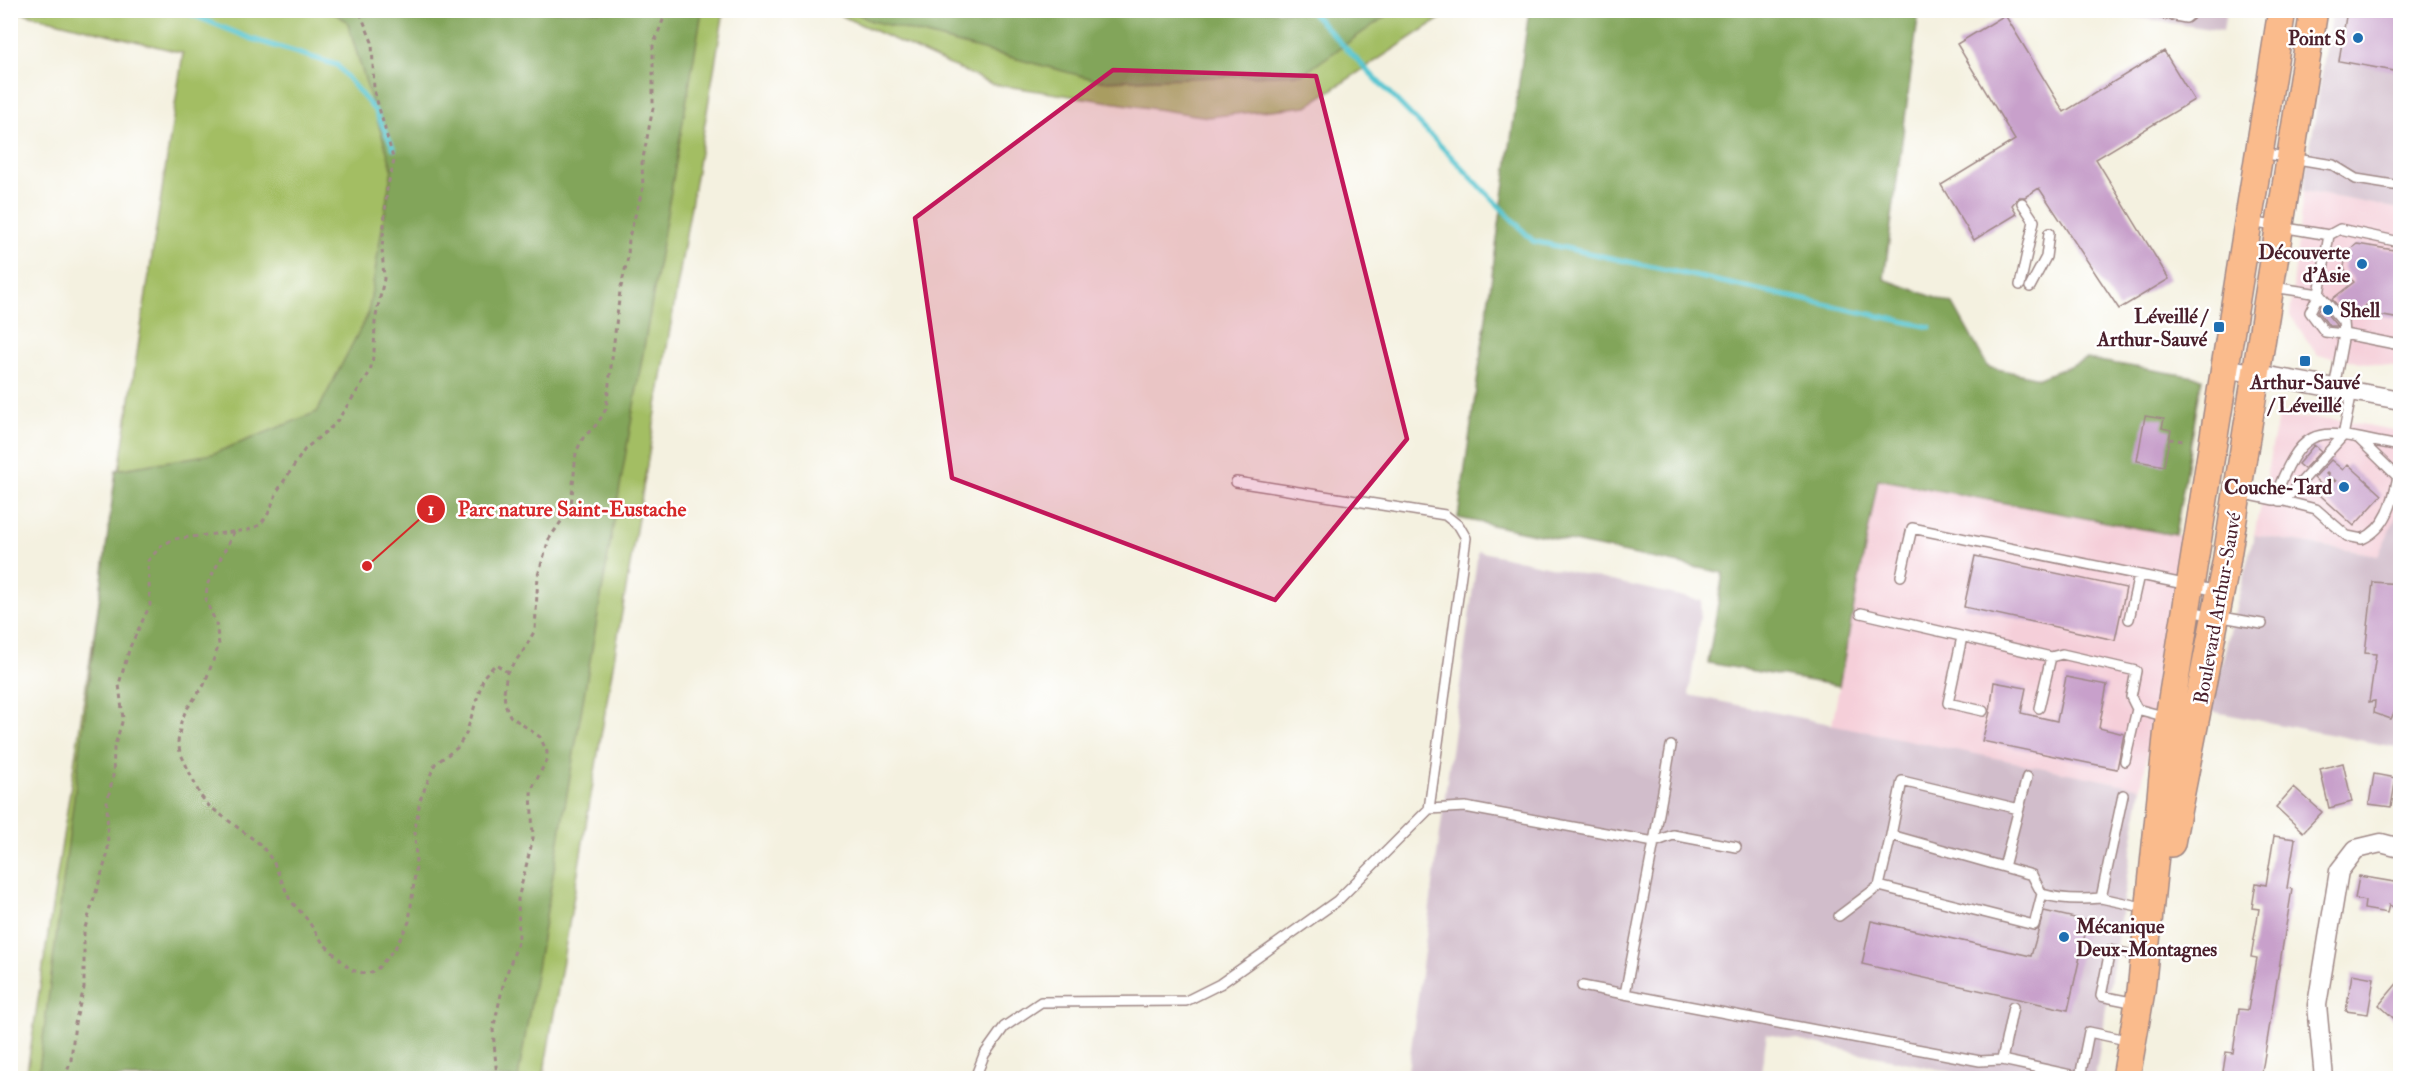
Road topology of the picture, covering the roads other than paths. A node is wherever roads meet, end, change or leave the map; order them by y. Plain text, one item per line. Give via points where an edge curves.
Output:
1 (2143, 10) edge
2 (2196, 10) edge
3 (2282, 10) edge
4 (2314, 10) edge
5 (2160, 12) edge
6 (2260, 153) junction
7 (2291, 158) junction
8 (2400, 186) edge
9 (2022, 203) dead end
10 (2248, 222) junction
11 (2280, 226) junction
12 (2049, 233) dead end
13 (2329, 235) junction
14 (2400, 242) edge
15 (2020, 285) dead end
16 (2031, 287) dead end
17 (2270, 287) junction
18 (2319, 294) junction
19 (2344, 334) junction
20 (2400, 345) edge
21 (2225, 368) junction
22 (2256, 373) junction
23 (2343, 389) junction
24 (2400, 400) edge
25 (2343, 436) junction
26 (2359, 439) junction
27 (2400, 446) edge
28 (2399, 472) edge
29 (1236, 482) dead end
30 (2237, 493) junction
31 (2274, 500) junction
32 (2284, 501) junction
33 (2139, 575) junction
34 (1901, 576) dead end
35 (2188, 598) junction
36 (2219, 604) junction
37 (1861, 613) dead end
38 (2129, 619) dead end
39 (2262, 624) dead end
40 (1962, 637) junction
41 (2051, 657) junction
42 (2039, 708) dead end
43 (2137, 709) junction
44 (1983, 711) dead end
45 (2183, 721) junction
46 (1671, 746) dead end
47 (2125, 761) dead end
48 (2027, 777) dead end
49 (2123, 795) dead end
50 (1429, 809) junction
51 (2019, 809) junction
52 (1890, 835) junction
53 (1654, 842) junction
54 (1736, 847) dead end
55 (2400, 848) edge
56 (2004, 867) junction
57 (1879, 886) junction
58 (2042, 894) junction
59 (2101, 898) junction
60 (2153, 910) junction
61 (1839, 916) dead end
62 (2146, 957) junction
63 (1582, 986) dead end
64 (1625, 994) junction
65 (2140, 997) junction
66 (2013, 1007) dead end
67 (2133, 1042) junction
68 (2002, 1060) junction
69 (975, 1078) edge
70 (2083, 1078) edge
71 (2127, 1078) edge
72 (2324, 1078) edge

1 - 5 lane
2 - 5 lane via 2186,18
3 - 6 main road, Boulevard Arthur-Sauvé
4 - 7 main road, Boulevard Arthur-Sauvé
6 - 7 lane
6 - 10 main road, Boulevard Arthur-Sauvé
7 - 8 lane via 2333,165 2356,179
7 - 11 main road, Boulevard Arthur-Sauvé
9 - 15 lane via 2034,221
10 - 11 lane
10 - 21 main road, Boulevard Arthur-Sauvé
11 - 13 lane
11 - 17 main road, Boulevard Arthur-Sauvé
12 - 16 lane via 2046,257
13 - 14 lane via 2340,230
13 - 18 lane
17 - 18 lane
17 - 22 main road, Boulevard Arthur-Sauvé
18 - 19 lane via 2343,322
18 - 19 lane via 2310,312 2325,332
19 - 20 lane
19 - 23 lane
21 - 22 street
21 - 35 main road, Boulevard Arthur-Sauvé
22 - 23 street
22 - 30 main road, Boulevard Arthur-Sauvé
23 - 24 street
23 - 25 lane
25 - 26 lane
25 - 31 lane via 2321,433 2308,439 2289,462
25 - 32 lane
26 - 27 lane
26 - 28 lane
28 - 32 lane via 2384,521 2362,539 2347,536 2316,509
29 - 50 lane via 1445,515 1459,526 1466,538
30 - 31 lane
30 - 36 main road, Boulevard Arthur-Sauvé
31 - 32 lane
33 - 34 lane via 1912,528
33 - 35 lane
33 - 38 lane
35 - 36 lane
35 - 36 lane
35 - 45 main road, Boulevard Arthur-Sauvé
36 - 39 lane
36 - 45 main road, Boulevard Arthur-Sauvé
37 - 40 lane
40 - 41 lane
40 - 44 lane via 1948,703
41 - 42 lane
41 - 43 lane via 2061,654 2136,671 2131,697
43 - 45 lane
43 - 47 lane
45 - 60 main road, Boulevard Arthur-Sauvé
46 - 53 lane
48 - 51 lane
49 - 59 lane
50 - 53 lane via 1465,807
50 - 69 lane via 1337,901 1220,984 1186,1001 1041,1002 1004,1027 984,1055
51 - 52 lane via 1902,781
51 - 56 lane
52 - 56 lane
52 - 57 lane
53 - 54 lane via 1673,835
53 - 64 lane
55 - 72 street via 2381,843 2356,849 2339,871 2317,1005
56 - 58 lane via 2032,875
57 - 58 lane via 2034,925
57 - 61 lane
58 - 59 lane via 2075,900
59 - 60 lane
60 - 62 main road, Boulevard Arthur-Sauvé
62 - 65 main road, Boulevard Arthur-Sauvé
62 - 65 lane via 2110,950 2102,996
63 - 64 lane
64 - 68 lane via 1980,1061
65 - 67 main road, Boulevard Arthur-Sauvé
66 - 68 lane
67 - 70 lane via 2089,1032
67 - 71 main road, Boulevard Arthur-Sauvé
68 - 70 lane

